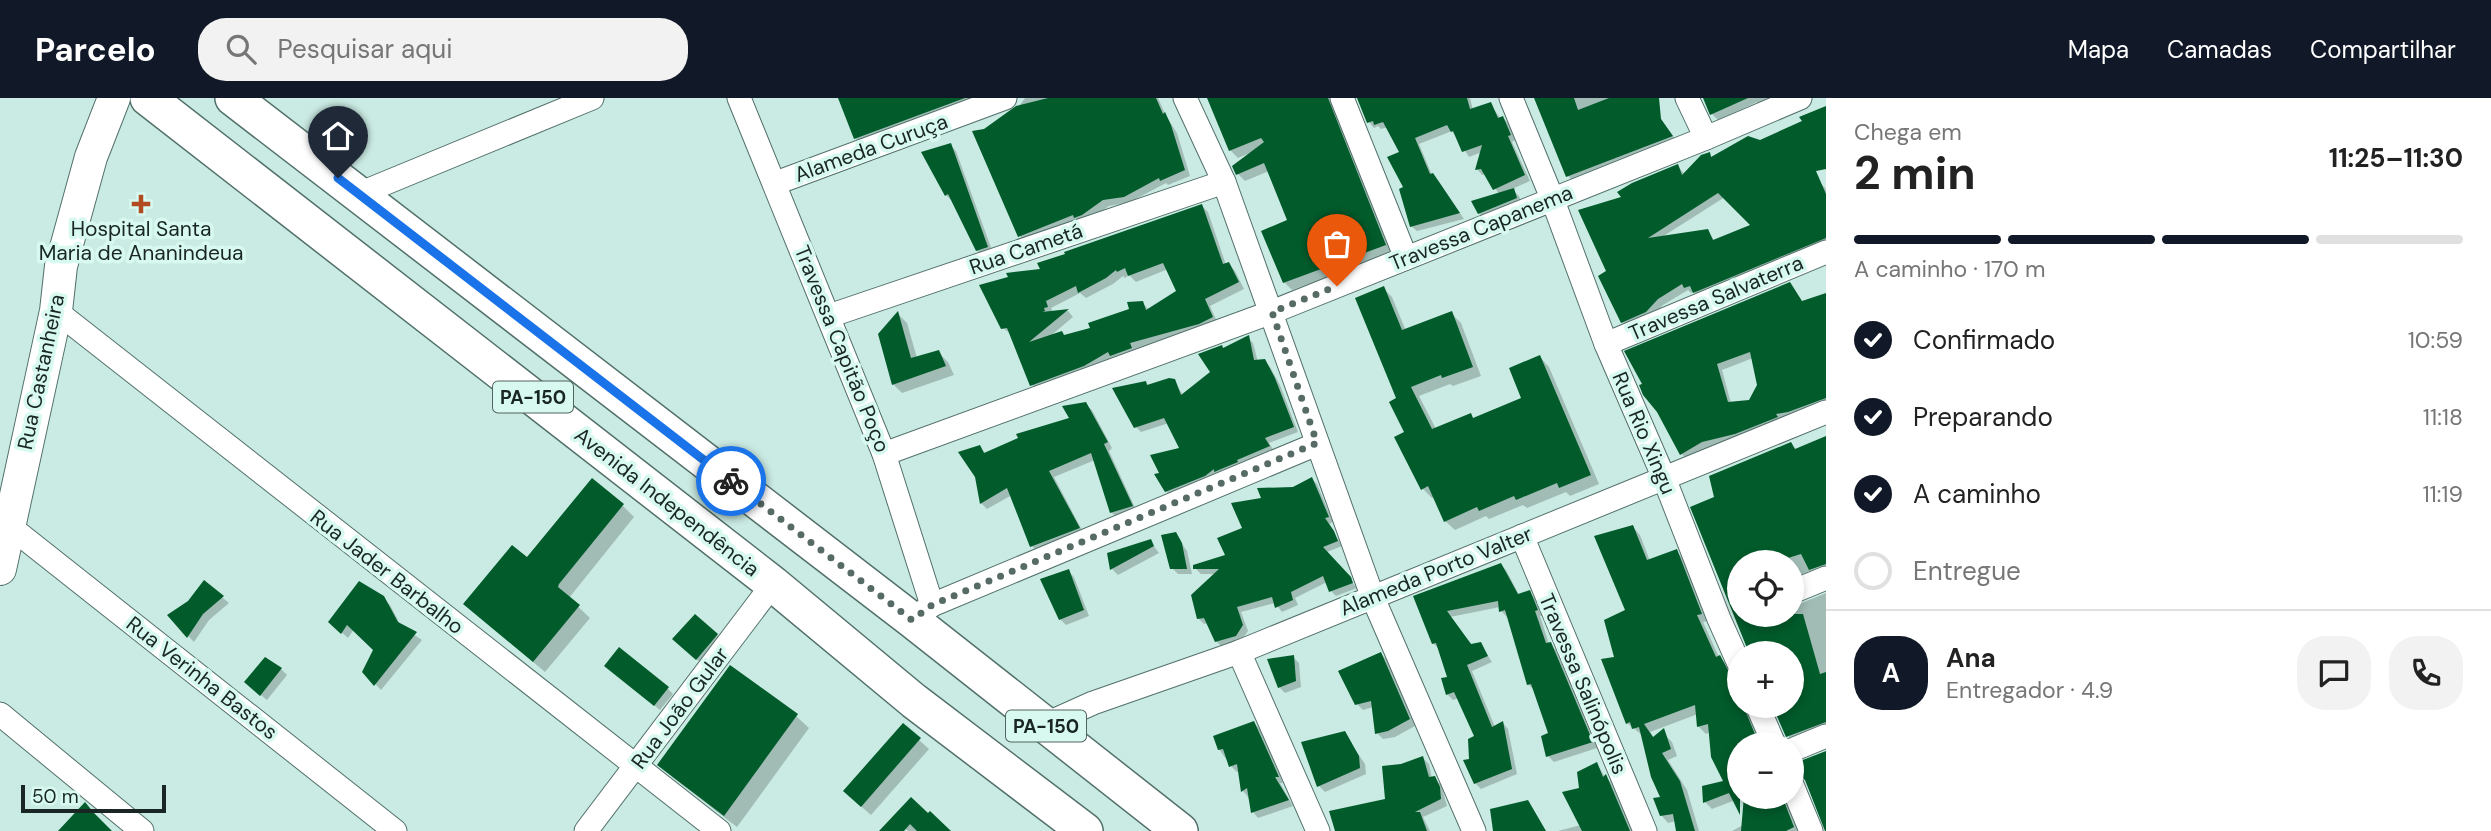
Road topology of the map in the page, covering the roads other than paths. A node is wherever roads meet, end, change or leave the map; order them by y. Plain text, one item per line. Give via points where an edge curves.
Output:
1 (114, 98) edge
2 (148, 98) edge
3 (233, 98) edge
4 (739, 98) edge
5 (1005, 98) edge
6 (1185, 98) edge
7 (1342, 98) edge
8 (1511, 98) edge
9 (1687, 98) edge
10 (1800, 98) edge
11 (580, 100) edge
12 (1706, 138) junction
13 (1224, 182) junction
14 (776, 183) junction
15 (359, 194) junction
16 (1552, 198) junction
17 (1826, 252) edge
18 (1406, 258) junction
19 (56, 311) junction
20 (1272, 312) junction
21 (829, 317) junction
22 (1606, 344) junction
23 (1826, 412) edge
24 (1317, 443) junction
25 (884, 454) junction
26 (1664, 478) junction
27 (4, 523) edge
28 (1522, 536) junction
29 (0, 569) edge
30 (1826, 579) edge
31 (773, 584) junction
32 (1804, 587) edge
33 (1373, 597) junction
34 (1727, 611) edge
35 (922, 612) junction
36 (1239, 652) junction
37 (0, 714) edge
38 (1044, 725) junction
39 (1826, 736) edge
40 (1804, 745) edge
41 (636, 767) junction
42 (1802, 809) edge
43 (142, 831) edge
44 (395, 831) edge
45 (586, 831) edge
46 (719, 831) edge
47 (1085, 831) edge
48 (1180, 831) edge
49 (1318, 831) edge
50 (1474, 831) edge
51 (1645, 831) edge
52 (1811, 831) edge

1 - 19 street, Rua Castanheira via 74,214
2 - 31 main road, Avenida Independência / PA-150
3 - 15 main road, PA-150
4 - 14 street, Travessa Capitão Poço
5 - 14 street, Alameda Curuça
6 - 13 street
7 - 18 street
8 - 16 street, Rua Rio Xingu
9 - 12 street
10 - 12 street, Travessa Capanema
11 - 15 street
12 - 16 street, Travessa Capanema
13 - 20 street
13 - 21 street, Rua Cametá
14 - 21 street, Travessa Capitão Poço
15 - 35 main road, PA-150
16 - 18 street, Travessa Capanema
16 - 22 street, Rua Rio Xingu
17 - 22 street, Travessa Salvaterra
18 - 20 street, Travessa Capanema
19 - 27 street, Rua Castanheira
19 - 41 street, Rua Jader Barbalho
20 - 24 street
20 - 25 street, Travessa Capanema
21 - 25 street, Travessa Capitão Poço
22 - 26 street, Rua Rio Xingu
23 - 26 street, Alameda Porto Valter
24 - 33 street
24 - 35 street
25 - 35 street, Travessa Capitão Poço
26 - 28 street, Alameda Porto Valter
26 - 34 street, Rua Rio Xingu
27 - 29 street, Rua Castanheira
27 - 44 street, Rua Verinha Bastos
28 - 33 street, Alameda Porto Valter
28 - 51 street, Travessa Salinópolis
30 - 32 street
31 - 41 street, Rua João Gular
31 - 47 main road, Avenida Independência / PA-150 via 914,701
33 - 36 street, Alameda Porto Valter
33 - 50 street
35 - 38 main road, PA-150
36 - 38 street, Alameda Porto Valter
36 - 49 street
37 - 43 street
38 - 48 main road, PA-150
39 - 40 street
41 - 45 street, Rua João Gular
41 - 46 street, Rua Jader Barbalho
42 - 52 street

